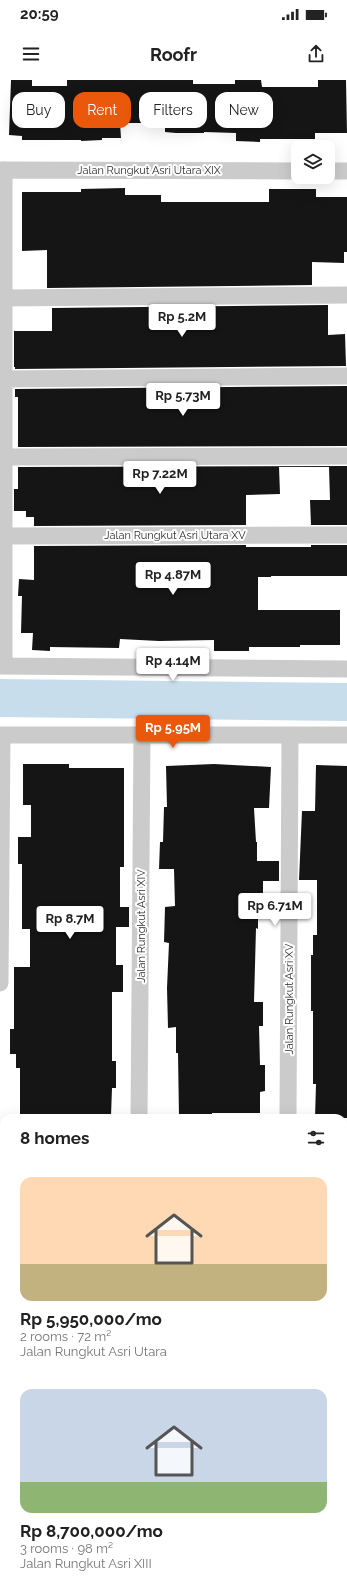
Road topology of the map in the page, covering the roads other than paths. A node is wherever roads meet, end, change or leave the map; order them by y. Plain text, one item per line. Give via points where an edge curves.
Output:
1 (2, 170) edge
2 (291, 170) edge
3 (335, 170) edge
4 (347, 171) edge
5 (347, 295) edge
6 (4, 298) junction
7 (347, 376) edge
8 (4, 379) junction
9 (347, 456) edge
10 (4, 457) junction
11 (347, 534) edge
12 (4, 536) junction
13 (2, 666) edge
14 (347, 669) edge
15 (1, 735) edge
16 (142, 735) junction
17 (290, 735) junction
18 (347, 735) edge
19 (0, 983) edge
20 (139, 1114) edge
21 (288, 1114) edge

1 - 2 street, Jalan Rungkut Asri Utara XIX
1 - 6 street
3 - 4 street
5 - 6 street
6 - 8 street
7 - 8 street
8 - 10 street
9 - 10 street
10 - 12 street
11 - 12 street, Jalan Rungkut Asri Utara XV
12 - 13 street
13 - 14 street
15 - 16 street
15 - 19 street
16 - 17 street
16 - 20 street, Jalan Rungkut Asri XIV
17 - 18 street
17 - 21 street, Jalan Rungkut Asri XV

